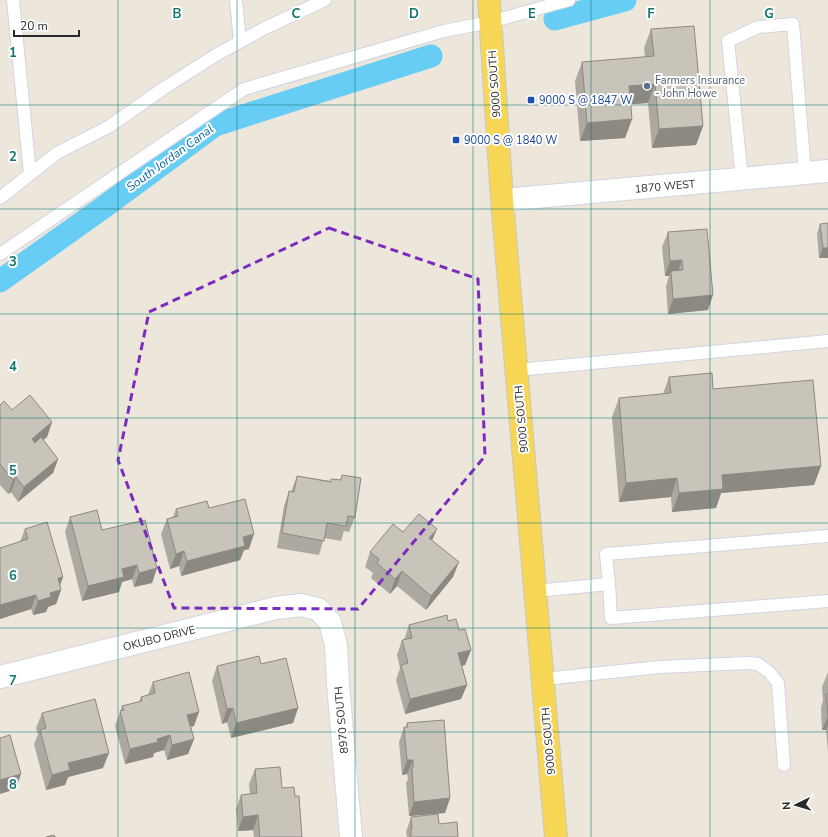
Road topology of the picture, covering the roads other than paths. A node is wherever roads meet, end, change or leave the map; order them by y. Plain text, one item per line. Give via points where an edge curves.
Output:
1 (13, 0) edge
2 (236, 0) edge
3 (325, 0) edge
4 (489, 0) edge
5 (568, 0) edge
6 (490, 22) junction
7 (240, 42) junction
8 (828, 171) edge
9 (30, 174) junction
10 (805, 174) junction
11 (742, 179) junction
12 (0, 198) edge
13 (502, 200) junction
14 (0, 254) edge
15 (828, 341) edge
16 (517, 370) junction
17 (828, 536) edge
18 (609, 584) junction
19 (535, 591) junction
20 (828, 601) edge
21 (318, 609) joint
22 (0, 677) edge
23 (543, 679) junction
24 (784, 765) dead end
25 (350, 837) edge
26 (556, 837) edge

1 - 9 lane
2 - 7 lane
3 - 7 lane
4 - 6 main road, 9000 SOUTH
5 - 6 lane
6 - 13 main road, 9000 SOUTH
6 - 14 lane via 444,31 244,89
7 - 9 lane via 164,88 110,126 57,153
8 - 10 street, 1870 WEST
9 - 12 lane
10 - 11 street, 1870 WEST
10 - 11 lane via 793,24 758,26 728,40
11 - 13 street, 1870 WEST
13 - 16 main road, 9000 SOUTH
15 - 16 lane
16 - 19 main road, 9000 SOUTH
17 - 18 lane via 606,554
18 - 19 lane
18 - 20 lane via 612,618
19 - 23 main road, 9000 SOUTH
21 - 22 street, OKUBO DRIVE via 301,605 276,608
21 - 25 street, 8970 SOUTH via 330,622 336,645
23 - 24 lane via 660,667 758,664 778,683
23 - 26 main road, 9000 SOUTH

